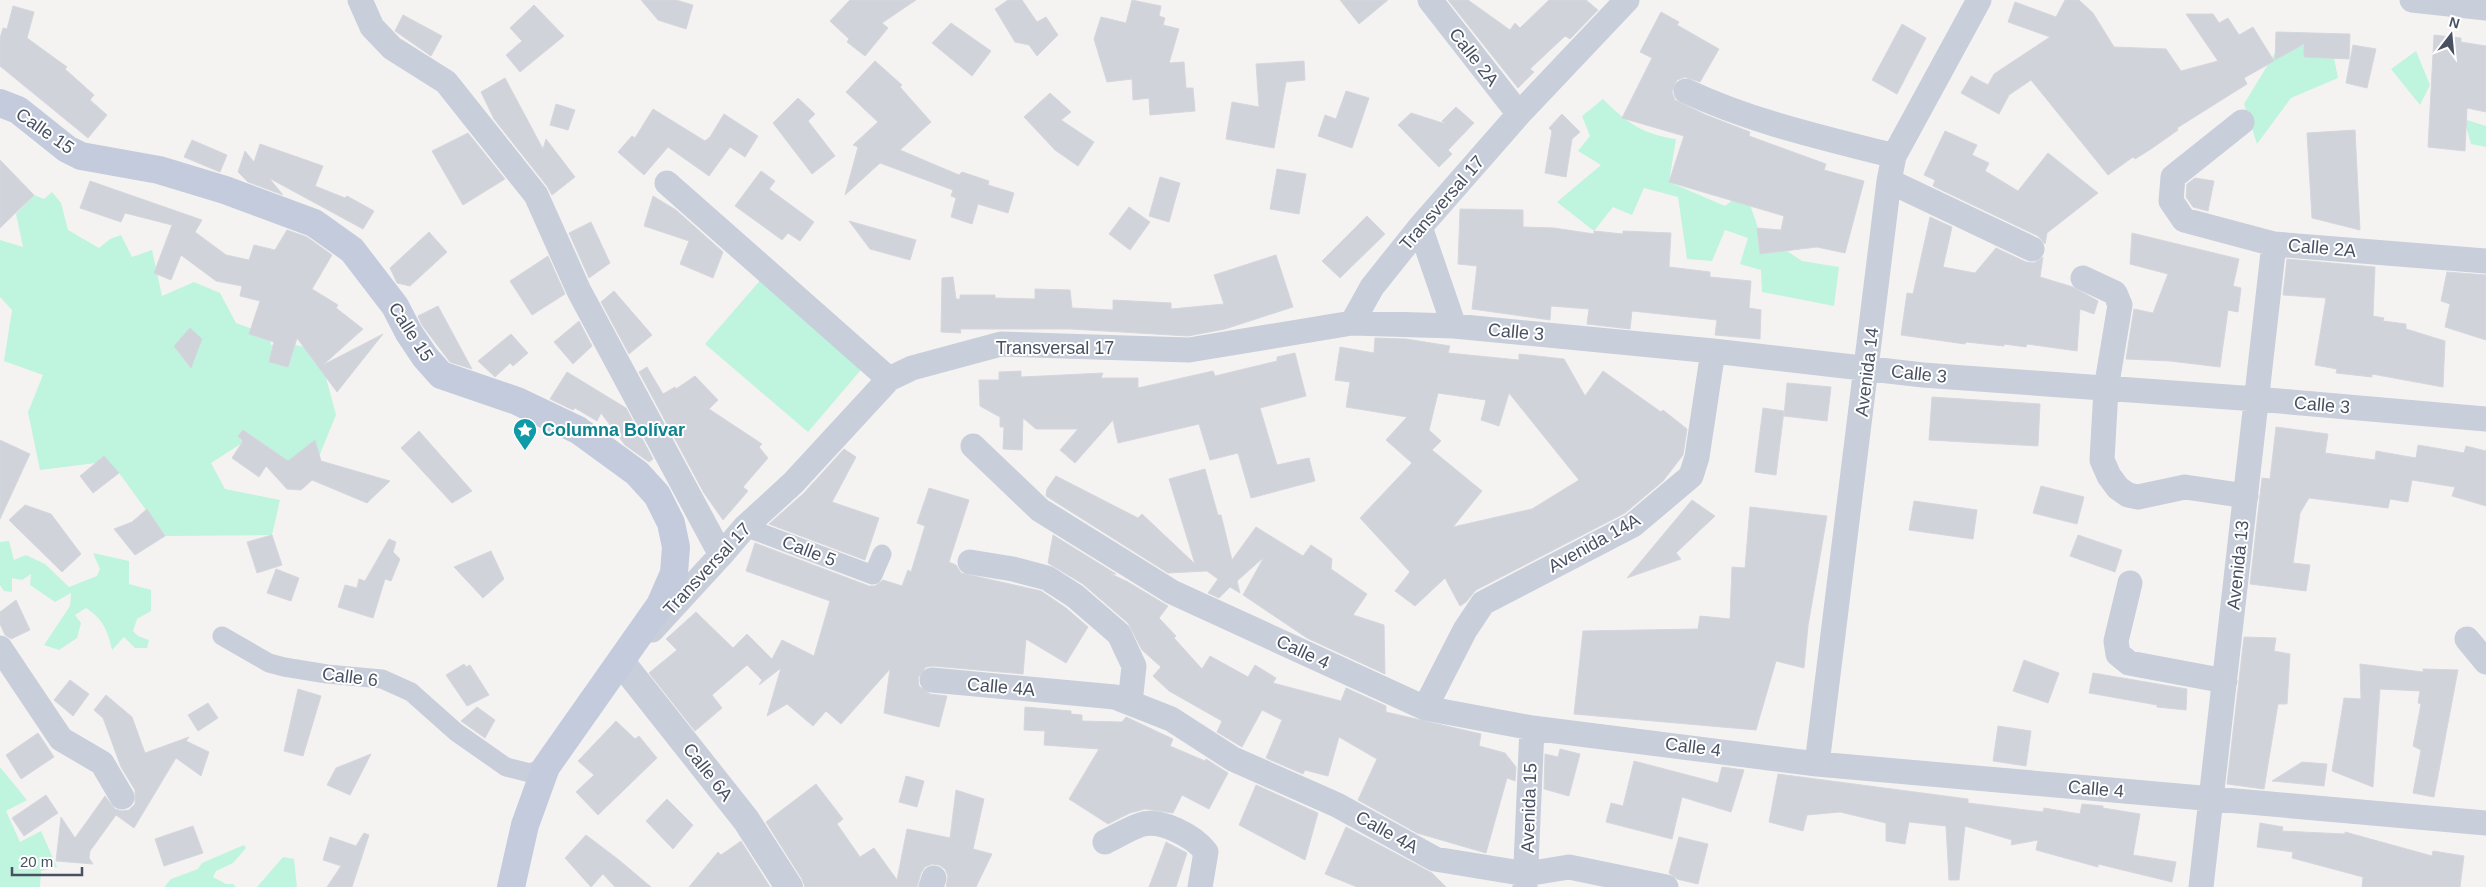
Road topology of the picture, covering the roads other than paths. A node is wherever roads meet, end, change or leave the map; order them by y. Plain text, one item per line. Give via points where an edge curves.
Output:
1 (360, 0) edge
2 (1430, 0) edge
3 (1627, 0) edge
4 (1979, 0) edge
5 (2412, 0) edge
6 (2486, 8) edge
7 (1686, 91) dead end
8 (0, 103) edge
9 (1519, 114) junction
10 (2242, 122) dead end
11 (1894, 156) junction
12 (1889, 181) junction
13 (667, 183) dead end
14 (1420, 227) junction
15 (2274, 244) junction
16 (2032, 249) dead end
17 (2486, 261) edge
18 (2084, 278) dead end
19 (1352, 323) junction
20 (1454, 326) junction
21 (1713, 350) junction
22 (1868, 368) junction
23 (889, 378) junction
24 (2106, 389) junction
25 (2256, 399) junction
26 (2486, 419) edge
27 (973, 446) dead end
28 (2246, 496) junction
29 (745, 527) junction
30 (882, 554) dead end
31 (721, 555) junction
32 (970, 562) dead end
33 (2130, 583) dead end
34 (222, 636) dead end
35 (2467, 639) dead end
36 (0, 648) edge
37 (621, 662) junction
38 (2486, 662) edge
39 (932, 680) dead end
40 (2225, 681) junction
41 (1130, 703) junction
42 (1425, 708) junction
43 (1532, 728) junction
44 (1817, 764) junction
45 (546, 767) junction
46 (122, 797) dead end
47 (2212, 800) junction
48 (2486, 823) edge
49 (1105, 842) dead end
50 (1526, 880) edge
51 (511, 887) edge
52 (789, 887) edge
53 (1200, 887) edge
54 (1666, 887) edge
55 (2201, 887) edge

1 - 31 street via 372,27 392,48 446,82 536,195 579,291
2 - 9 street, Calle 2A
3 - 9 street, Transversal 17
4 - 11 street, Avenida 14
5 - 6 street
7 - 11 street via 1787,128
8 - 37 main road, Calle 15 via 18,110 67,149 81,156 159,170 314,223 352,250 395,306 425,357 441,375 548,414 578,430 637,473 657,495 672,523 676,547 674,573 660,605
9 - 14 street, Transversal 17
10 - 15 street, Calle 2A via 2173,177 2171,201 2184,220
11 - 12 street, Avenida 14
12 - 16 street
12 - 22 street, Avenida 14
13 - 23 street
14 - 19 street, Transversal 17 via 1372,287
14 - 20 street
15 - 17 street, Calle 2A
15 - 25 street, Avenida 13
18 - 24 street via 2115,293 2120,305
19 - 20 street, Calle 3
19 - 23 street, Transversal 17 via 1189,350 1001,344 912,368
20 - 21 street, Calle 3
21 - 22 street, Calle 3
21 - 42 street, Avenida 14A via 1697,457 1691,476 1633,525 1482,603
22 - 24 street, Calle 3 via 1922,376
22 - 44 street, Avenida 14
23 - 29 street, Transversal 17 via 793,483
24 - 25 street, Calle 3
24 - 28 street via 2102,460 2118,488 2138,497 2185,487
25 - 26 street, Calle 3
25 - 28 street, Avenida 13
27 - 42 street, Calle 4 via 1040,510 1172,592
28 - 40 street, Avenida 13
29 - 30 street, Calle 5 via 873,575
29 - 31 street, Transversal 17
31 - 37 street, Transversal 17
32 - 41 street via 1047,578 1075,596 1119,634 1134,666
33 - 40 street via 2116,641 2118,654 2129,663
34 - 45 street, Calle 6 via 284,667 382,679 411,692 456,732 506,766 530,773
35 - 38 street
36 - 46 street via 61,739 102,763
37 - 45 main road, Transversal 17
37 - 52 street, Calle 6A via 746,820
39 - 41 street, Calle 4A via 1115,698
40 - 47 street, Avenida 13
41 - 50 street, Calle 4A via 1171,719 1233,759 1337,805 1436,859
42 - 43 street, Calle 4
43 - 44 street, Calle 4
43 - 50 street, Avenida 15
44 - 47 street, Calle 4
45 - 51 main road, Transversal 17 via 525,825
47 - 48 street, Calle 4
47 - 55 street, Avenida 13
49 - 53 street via 1141,824 1154,823 1190,836 1206,852
50 - 54 street, Calle 4A via 1569,866

